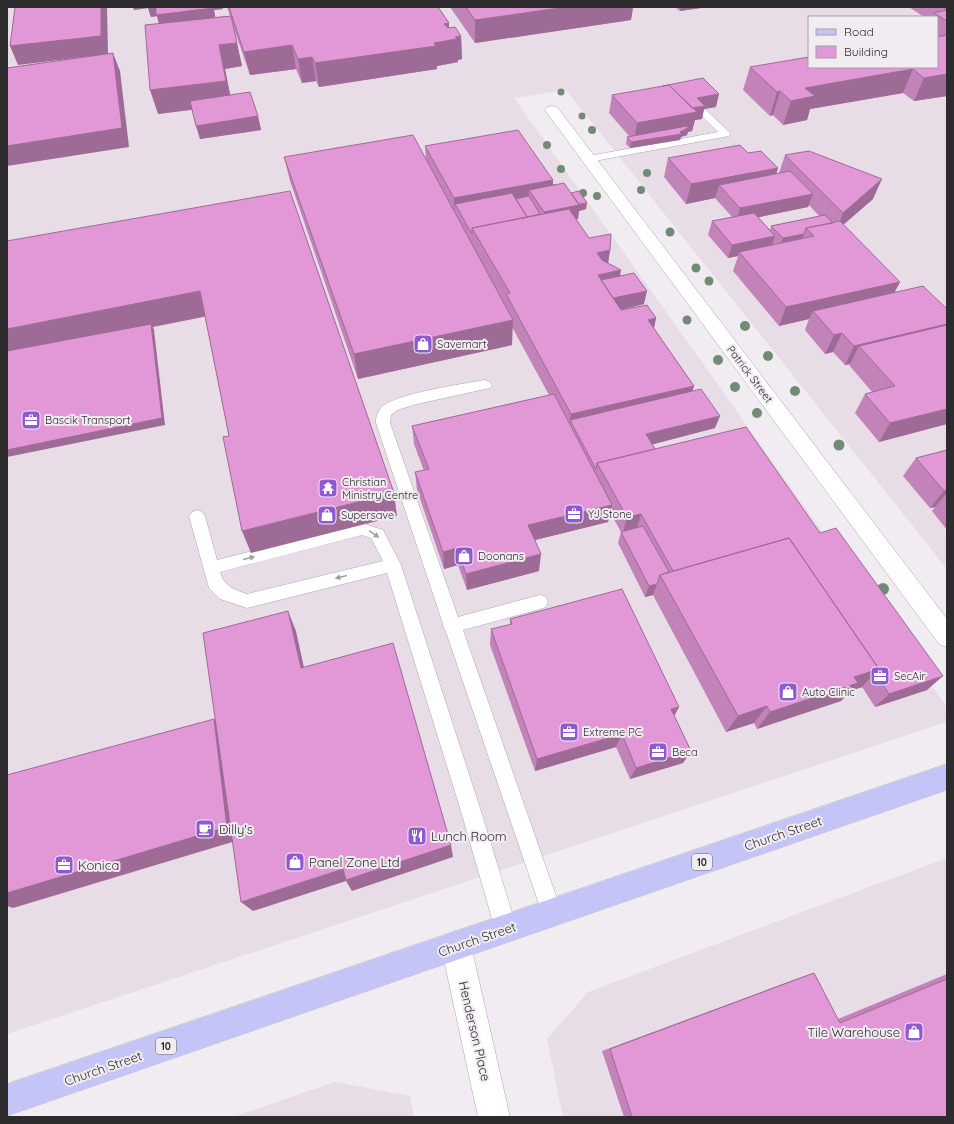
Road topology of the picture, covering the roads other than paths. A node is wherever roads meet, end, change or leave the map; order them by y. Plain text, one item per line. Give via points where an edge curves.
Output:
1 (552, 110) dead end
2 (703, 112) edge
3 (589, 159) junction
4 (485, 385) dead end
5 (197, 516) dead end
6 (393, 565) junction
7 (211, 568) junction
8 (540, 602) dead end
9 (451, 626) junction
10 (947, 637) edge
11 (947, 777) edge
12 (552, 913) junction
13 (506, 929) junction
14 (456, 946) junction
15 (7, 1100) edge
16 (494, 1117) edge

1 - 3 street, Patrick Street
2 - 3 lane via 726,134
3 - 10 street, Patrick Street
4 - 9 lane via 401,403 387,410 382,418
5 - 7 lane
6 -> 7 lane via 247,601 226,594 215,583
7 -> 6 lane via 362,529 377,534
6 - 13 lane
8 - 9 lane
9 - 12 lane
11 - 12 main road, Church Street / 10
12 - 13 main road, Church Street / 10
13 - 14 main road, Church Street / 10
14 - 15 main road, Church Street / 10
14 - 16 street, Henderson Place

